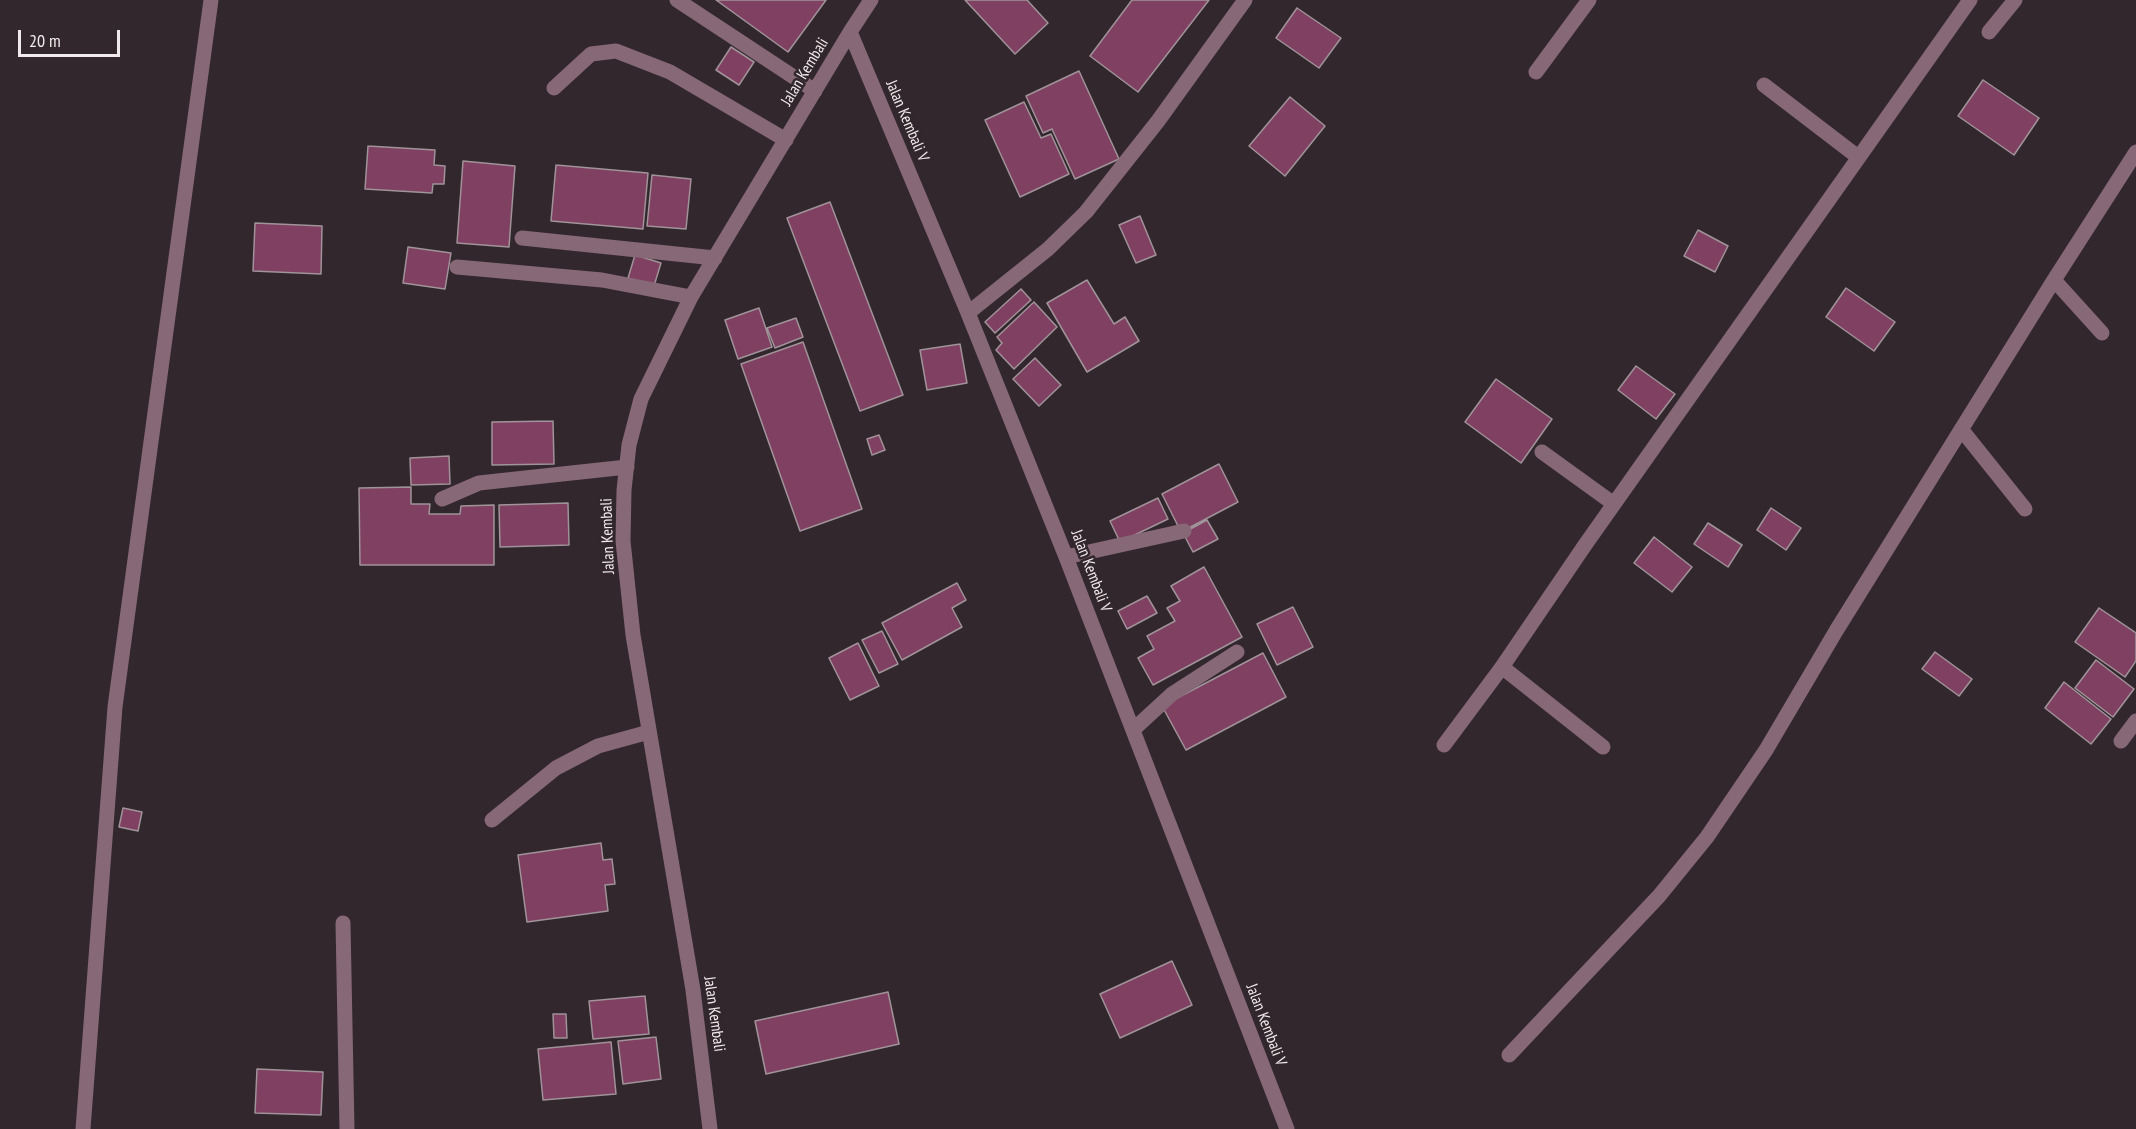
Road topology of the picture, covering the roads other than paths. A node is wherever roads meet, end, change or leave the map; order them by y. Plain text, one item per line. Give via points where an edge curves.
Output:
1 (211, 0) edge
2 (677, 0) edge
3 (871, 0) edge
4 (1245, 0) edge
5 (1589, 0) edge
6 (1970, 0) edge
7 (2015, 0) edge
8 (850, 32) junction
9 (1989, 32) dead end
10 (1536, 72) dead end
11 (1764, 85) dead end
12 (554, 88) dead end
13 (815, 91) junction
14 (786, 140) junction
15 (2136, 152) edge
16 (1858, 158) junction
17 (522, 238) dead end
18 (715, 258) junction
19 (458, 267) dead end
20 (2054, 280) junction
21 (692, 297) junction
22 (968, 313) junction
23 (2102, 333) dead end
24 (1961, 429) junction
25 (1542, 452) dead end
26 (627, 467) junction
27 (442, 499) dead end
28 (1614, 504) junction
29 (2025, 509) dead end
30 (1184, 531) dead end
31 (1066, 557) junction
32 (1237, 652) dead end
33 (1502, 667) junction
34 (2136, 721) edge
35 (1134, 729) junction
36 (649, 732) junction
37 (2121, 741) dead end
38 (1444, 745) dead end
39 (1603, 747) dead end
40 (492, 820) dead end
41 (343, 923) dead end
42 (1509, 1055) dead end
43 (83, 1129) edge
44 (347, 1129) edge
45 (710, 1129) edge
46 (1287, 1129) edge

1 - 43 street via 115,707
2 - 13 street
3 - 8 street, Jalan Kembali
4 - 22 street via 1086,212 1048,249
5 - 10 street
6 - 16 street
7 - 9 street
8 - 13 street, Jalan Kembali
8 - 22 street, Jalan Kembali V
11 - 16 street
12 - 14 street via 591,54 616,51 670,72
13 - 14 street, Jalan Kembali
14 - 18 street, Jalan Kembali
15 - 20 street
16 - 28 street
17 - 18 street
18 - 21 street, Jalan Kembali
19 - 21 street via 602,280
20 - 23 street
20 - 24 street
21 - 26 street, Jalan Kembali via 641,399
22 - 31 street, Jalan Kembali V
24 - 29 street
24 - 42 street via 1766,750 1707,837 1659,896
25 - 28 street
26 - 27 street via 479,483
26 - 36 street, Jalan Kembali via 623,541
28 - 33 street
30 - 31 street
31 - 35 street, Jalan Kembali V
32 - 35 street via 1172,694
33 - 38 street
33 - 39 street
34 - 37 street
35 - 46 street, Jalan Kembali V
36 - 40 street via 598,746 556,768
36 - 45 street, Jalan Kembali via 693,990
41 - 44 street

